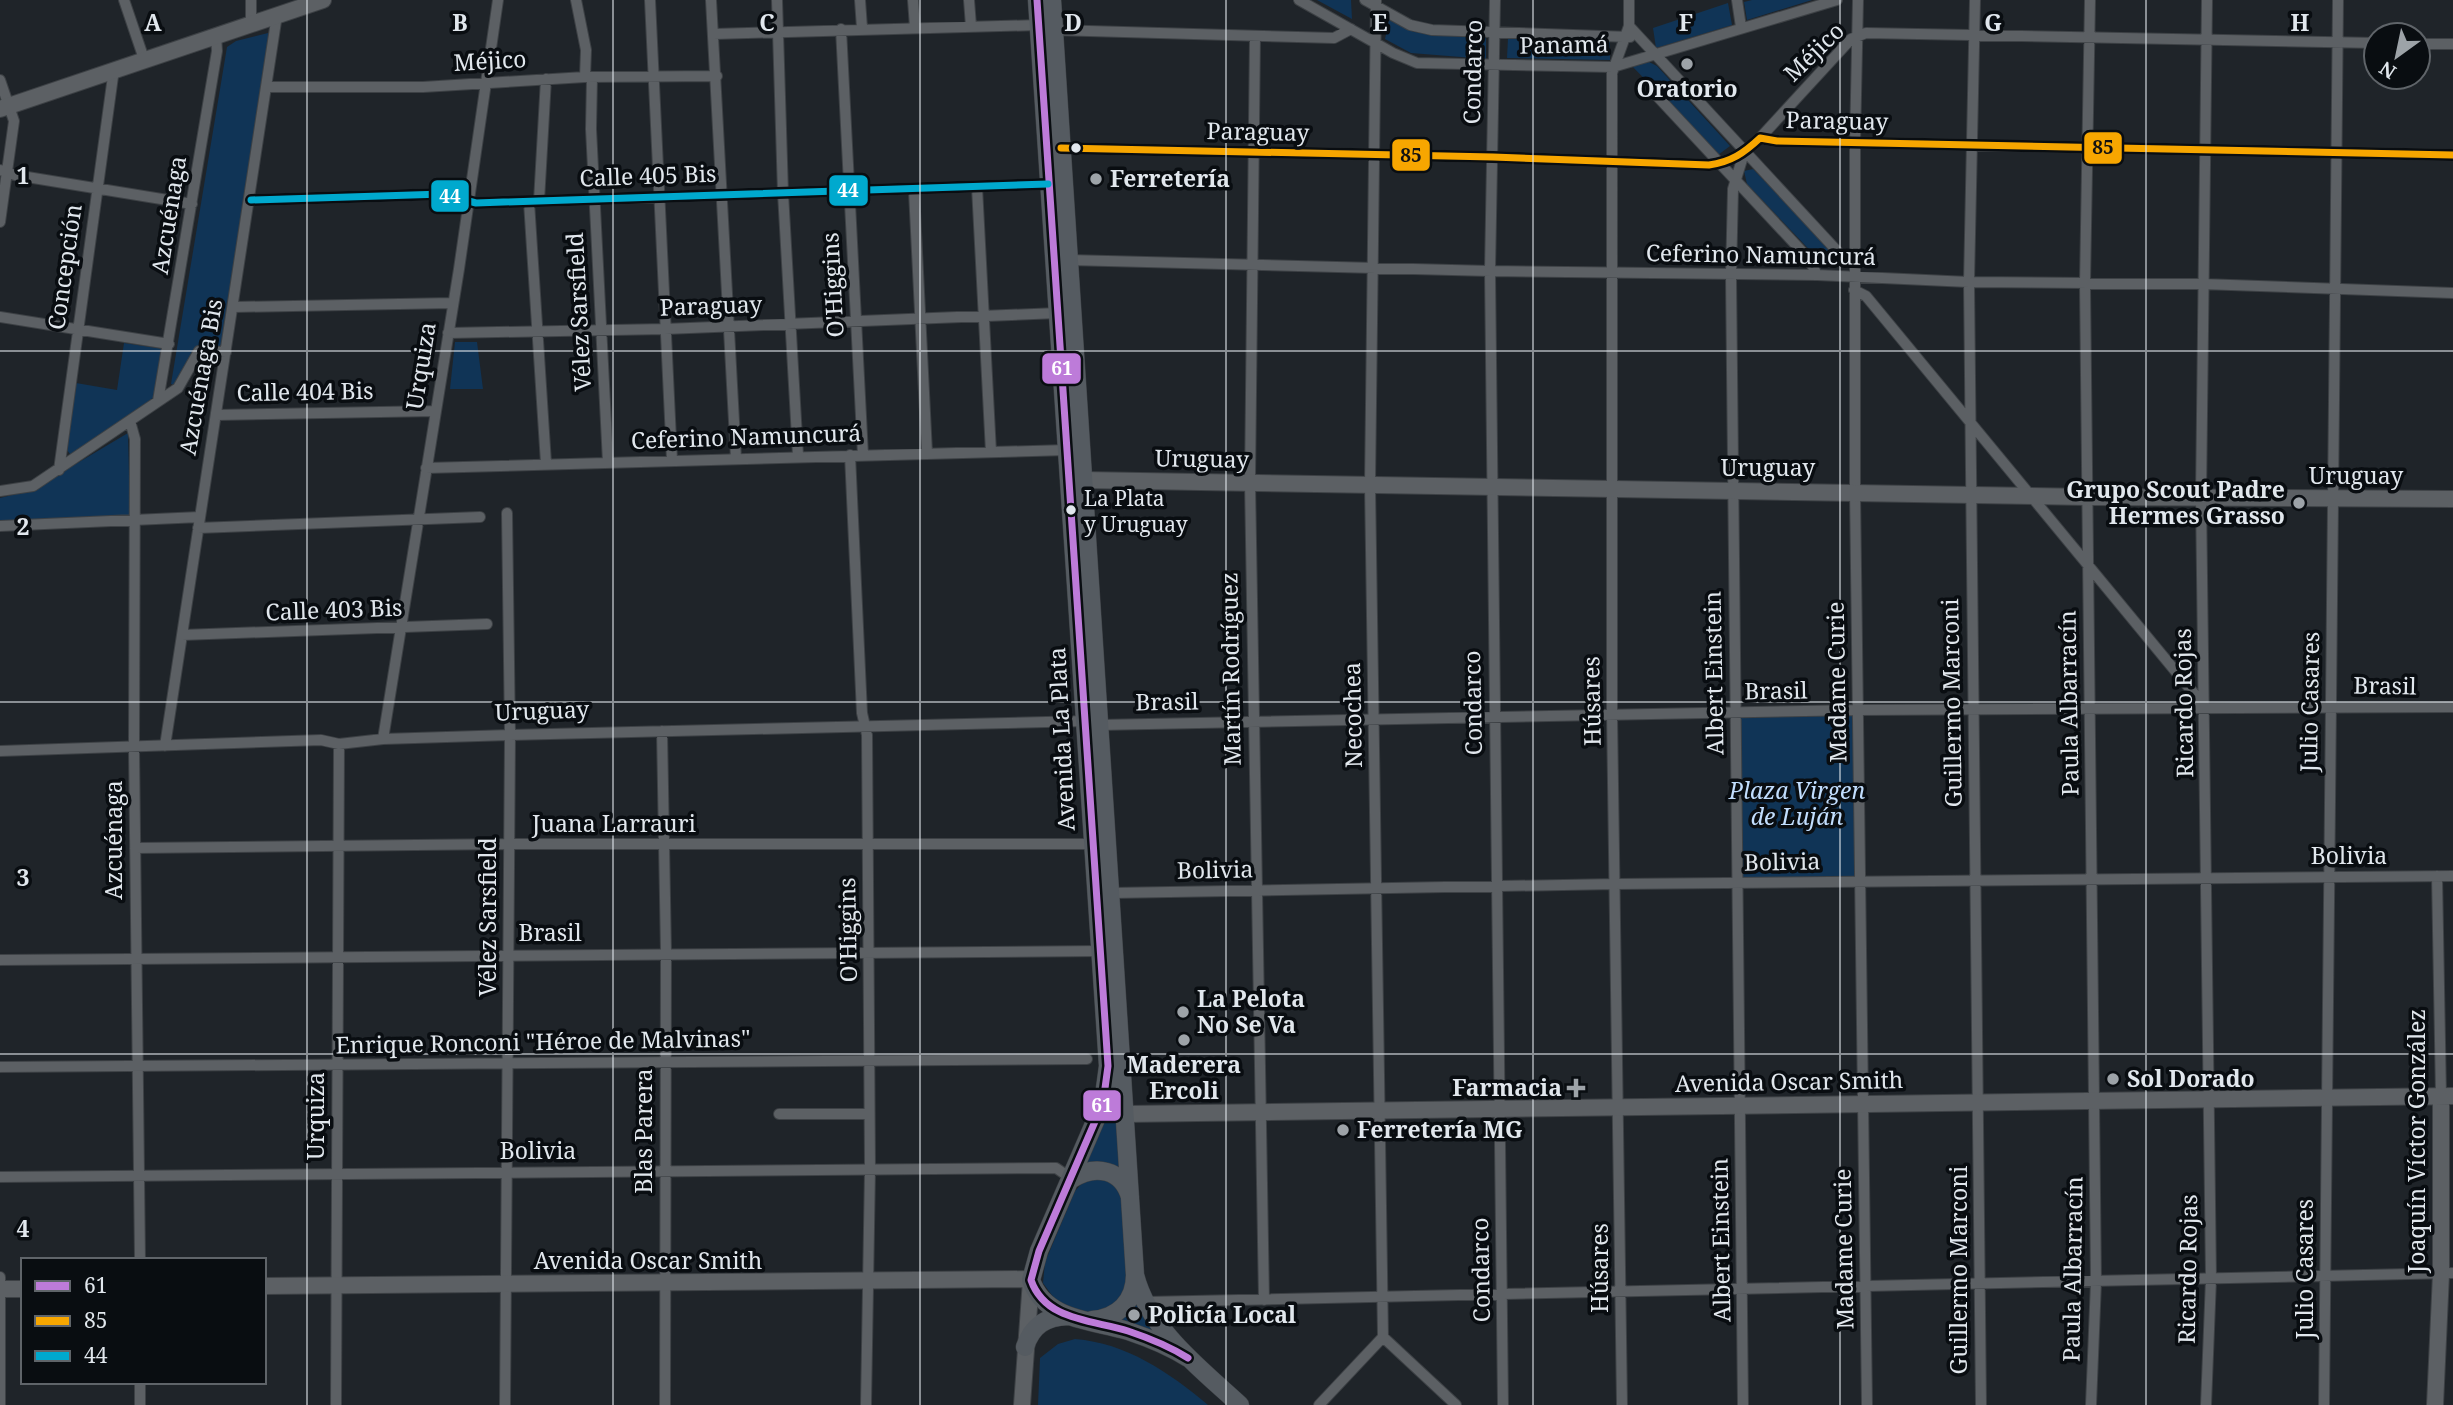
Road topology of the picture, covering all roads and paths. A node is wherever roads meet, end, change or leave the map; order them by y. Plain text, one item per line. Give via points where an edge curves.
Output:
1 (124, 0) edge
2 (251, 0) edge
3 (323, 0) edge
4 (498, 0) edge
5 (576, 0) edge
6 (650, 0) edge
7 (711, 0) edge
8 (777, 0) edge
9 (860, 0) edge
10 (913, 0) edge
11 (970, 0) edge
12 (1037, 0) edge
13 (1052, 0) edge
14 (1299, 0) edge
15 (1365, 0) edge
16 (1495, 0) edge
17 (1629, 0) edge
18 (1737, 0) edge
19 (1837, 0) edge
20 (1858, 0) edge
21 (1975, 0) edge
22 (2090, 0) edge
23 (2207, 0) edge
24 (2338, 0) edge
25 (1376, 3) edge
26 (277, 15) junction
27 (251, 24) junction
28 (971, 26) junction
29 (915, 27) junction
30 (1741, 27) junction
31 (862, 28) junction
32 (1046, 28) junction
33 (841, 29) junction
34 (1351, 29) junction
35 (779, 30) junction
36 (1495, 32) junction
37 (1630, 33) junction
38 (714, 34) junction
39 (1858, 35) junction
40 (1974, 35) junction
41 (216, 36) junction
42 (1255, 36) junction
43 (2090, 37) junction
44 (2206, 38) junction
45 (1375, 43) junction
46 (2337, 43) junction
47 (2362, 43) edge
48 (2432, 44) edge
49 (2453, 44) edge
50 (1655, 55) junction
51 (144, 59) junction
52 (1494, 66) junction
53 (1613, 68) junction
54 (114, 69) junction
55 (717, 76) junction
56 (589, 77) junction
57 (654, 77) junction
58 (546, 79) junction
59 (0, 80) edge
60 (484, 82) junction
61 (267, 87) junction
62 (1657, 96) dead end
63 (5, 107) edge
64 (1760, 138) junction
65 (1854, 143) junction
66 (1971, 146) junction
67 (1061, 148) junction
68 (2087, 148) junction
69 (2204, 148) junction
70 (1252, 153) junction
71 (1744, 153) junction
72 (2336, 153) junction
73 (1372, 155) junction
74 (2453, 155) edge
75 (1493, 157) junction
76 (1612, 161) junction
77 (1720, 163) junction
78 (4, 171) edge
79 (1734, 179) junction
80 (1048, 184) junction
81 (977, 187) junction
82 (97, 188) junction
83 (850, 190) junction
84 (914, 191) junction
85 (783, 193) junction
86 (722, 195) junction
87 (659, 198) junction
88 (594, 199) junction
89 (251, 200) junction
90 (467, 200) junction
91 (534, 201) junction
92 (192, 204) junction
93 (0, 222) edge
94 (1069, 260) junction
95 (1854, 263) junction
96 (1251, 264) junction
97 (1371, 268) junction
98 (1490, 271) junction
99 (1612, 273) junction
100 (1817, 275) junction
101 (1731, 276) junction
102 (1854, 276) junction
103 (1969, 282) junction
104 (2085, 284) junction
105 (2202, 284) junction
106 (1854, 290) junction
107 (2335, 291) junction
108 (2453, 293) edge
109 (452, 303) junction
110 (234, 307) junction
111 (1058, 313) junction
112 (0, 317) edge
113 (985, 317) junction
114 (920, 318) junction
115 (855, 321) junction
116 (790, 325) junction
117 (729, 327) junction
118 (77, 329) junction
119 (665, 329) junction
120 (600, 330) junction
121 (449, 333) junction
122 (539, 333) junction
123 (169, 344) junction
124 (226, 352) junction
125 (158, 401) junction
126 (436, 411) junction
127 (216, 415) junction
128 (130, 421) junction
129 (1970, 422) junction
130 (1068, 450) junction
131 (991, 452) junction
132 (927, 453) junction
133 (850, 455) junction
134 (863, 455) junction
135 (798, 456) junction
136 (736, 458) junction
137 (671, 460) junction
138 (608, 462) junction
139 (546, 463) junction
140 (426, 468) junction
141 (59, 470) junction
142 (1083, 480) junction
143 (1250, 482) junction
144 (1370, 485) junction
145 (1492, 487) junction
146 (1612, 489) junction
147 (0, 491) edge
148 (1733, 491) junction
149 (1855, 492) junction
150 (1971, 493) junction
151 (2030, 495) junction
152 (2087, 497) junction
153 (2201, 497) junction
154 (2333, 499) junction
155 (2453, 499) edge
156 (507, 513) dead end
157 (480, 517) dead end
158 (135, 519) junction
159 (419, 519) junction
160 (199, 522) junction
161 (0, 526) edge
162 (2089, 565) junction
163 (488, 624) dead end
164 (402, 629) junction
165 (182, 635) junction
166 (2331, 706) junction
167 (2205, 707) junction
168 (2453, 707) edge
169 (2088, 708) junction
170 (1858, 710) junction
171 (1972, 710) junction
172 (1736, 713) junction
173 (1612, 715) junction
174 (1494, 717) junction
175 (1374, 719) junction
176 (1255, 721) junction
177 (1093, 722) junction
178 (866, 726) junction
179 (663, 731) junction
180 (510, 735) junction
181 (383, 739) junction
182 (339, 744) junction
183 (165, 746) junction
184 (134, 747) junction
185 (0, 751) edge
186 (508, 844) junction
187 (868, 844) junction
188 (1093, 844) junction
189 (665, 845) junction
190 (135, 848) junction
191 (338, 848) junction
192 (2437, 876) junction
193 (2453, 876) edge
194 (2329, 877) junction
195 (2207, 878) junction
196 (1976, 881) junction
197 (2093, 881) junction
198 (1859, 882) junction
199 (1616, 884) junction
200 (1736, 884) junction
201 (1495, 887) junction
202 (1375, 889) junction
203 (1256, 890) junction
204 (1111, 893) junction
205 (1101, 951) junction
206 (666, 953) junction
207 (869, 953) junction
208 (510, 954) junction
209 (338, 955) junction
210 (136, 958) junction
211 (0, 960) edge
212 (1087, 1059) dead end
213 (870, 1060) junction
214 (665, 1061) junction
215 (508, 1063) junction
216 (337, 1065) junction
217 (0, 1067) edge
218 (137, 1067) junction
219 (2447, 1096) edge
220 (2326, 1098) junction
221 (2210, 1099) junction
222 (2095, 1101) junction
223 (1863, 1103) junction
224 (1979, 1103) junction
225 (1741, 1104) junction
226 (1620, 1107) junction
227 (1499, 1108) junction
228 (1380, 1111) junction
229 (779, 1114) dead end
230 (869, 1114) junction
231 (1126, 1114) junction
232 (1258, 1114) junction
233 (870, 1169) junction
234 (664, 1171) junction
235 (337, 1172) junction
236 (506, 1173) junction
237 (139, 1174) junction
238 (0, 1177) edge
239 (1072, 1179) junction
240 (1132, 1208) junction
241 (140, 1258) edge
242 (2447, 1274) edge
243 (1135, 1275) junction
244 (0, 1277) edge
245 (2327, 1278) junction
246 (1031, 1279) junction
247 (2211, 1279) junction
248 (868, 1282) junction
249 (2096, 1282) junction
250 (665, 1283) junction
251 (1982, 1283) junction
252 (506, 1284) junction
253 (1866, 1285) junction
254 (266, 1286) edge
255 (337, 1286) junction
256 (1743, 1288) junction
257 (0, 1289) edge
258 (21, 1289) edge
259 (1621, 1292) junction
260 (1503, 1296) junction
261 (1382, 1298) junction
262 (1264, 1300) junction
263 (1146, 1302) junction
264 (1076, 1318) junction
265 (1383, 1337) junction
266 (1025, 1347) junction
267 (1188, 1358) junction
268 (140, 1384) edge
269 (0, 1405) edge
270 (140, 1405) edge
271 (336, 1405) edge
272 (505, 1405) edge
273 (665, 1405) edge
274 (866, 1405) edge
275 (1022, 1405) edge
276 (1240, 1405) edge
277 (1319, 1405) edge
278 (1456, 1405) edge
279 (1503, 1405) edge
280 (1622, 1405) edge
281 (1743, 1405) edge
282 (1867, 1405) edge
283 (1981, 1405) edge
284 (2091, 1405) edge
285 (2206, 1405) edge
286 (2324, 1405) edge
287 (2435, 1405) edge

1 - 51 street
2 - 27 street
3 - 26 main road
4 - 60 street, Urquiza
5 - 56 street, Vélez Sarsfield
6 - 57 street
7 - 38 street
8 - 35 street
9 - 31 street
10 - 29 street
11 - 28 street
12 - 32 main road, Avenida La Plata
13 - 32 main road, Avenida La Plata
14 - 34 street, Panamá
15 - 25 street, Panamá
16 - 36 street, Condarco
17 - 37 street, Húsares
18 - 30 street
19 - 30 street, Panamá
20 - 39 street, Madame Curie
21 - 40 street, Guillermo Marconi
22 - 43 street, Paula Albarracín
23 - 44 street, Ricardo Rojas
24 - 46 street, Julio Casares
25 - 36 street, Panamá via 1419,28
25 - 45 street, Necochea
26 - 27 main road
26 - 61 street, Azcuénaga Bis
27 - 41 main road
28 - 29 street
28 - 32 street
29 - 31 street
30 - 50 street, Panamá
31 - 33 street
32 - 42 street
32 - 67 main road, Avenida La Plata
32 - 80 main road, Avenida La Plata
33 - 35 street
33 - 83 street, O'Higgins
34 - 42 street via 1340,37
34 - 45 street, Panamá
35 - 38 street
35 - 85 street
36 - 37 street, Panamá
36 - 52 street, Condarco
37 - 50 street
37 - 53 street, Húsares
38 - 55 street
39 - 40 street, Méjico
39 - 64 street, Méjico
39 - 65 street, Madame Curie
40 - 43 street, Méjico
40 - 66 street, Guillermo Marconi
41 - 51 main road
41 - 92 street, Azcuénaga
42 - 70 street, Martín Rodríguez
43 - 44 street, Méjico
43 - 68 street, Paula Albarracín
44 - 46 street, Méjico
44 - 69 street, Ricardo Rojas
45 - 52 street, Panamá via 1417,62
45 - 73 street, Necochea
46 - 47 street, Méjico
46 - 72 street, Julio Casares
48 - 49 street
50 - 53 street, Panamá
50 - 71 street
51 - 54 main road
52 - 53 street, Panamá
52 - 75 street, Condarco
53 - 76 street, Húsares
54 - 63 main road
54 - 82 street, Concepción
55 - 57 street, Méjico
55 - 86 street
56 - 57 street, Méjico
56 - 58 street, Méjico
56 - 88 street, Vélez Sarsfield
57 - 87 street
58 - 60 street, Méjico
58 - 91 street
59 - 63 street
60 - 61 street, Méjico via 423,87
60 - 90 street, Urquiza
61 - 89 street, Azcuénaga Bis
62 - 77 street
63 - 78 street via 13,121
64 - 65 street, Paraguay
64 - 71 street, Paraguay
65 - 66 street, Paraguay
65 - 95 street, Madame Curie
66 - 68 street, Paraguay
66 - 103 street, Guillermo Marconi
67 - 70 street, Paraguay
67 - 94 main road, Avenida La Plata
68 - 69 street, Paraguay
68 - 104 street, Paula Albarracín
69 - 72 street, Paraguay
69 - 105 street, Ricardo Rojas
70 - 73 street, Paraguay
70 - 96 street, Martín Rodríguez
71 - 77 street, Paraguay
71 - 79 street, Albert Einstein
71 - 95 street via 1839,253
72 - 74 street, Paraguay
72 - 107 street, Julio Casares
73 - 75 street, Paraguay
73 - 97 street, Necochea
75 - 76 street, Paraguay
75 - 98 street, Condarco
76 - 77 street, Paraguay
76 - 99 street, Húsares
77 - 79 street
78 - 82 street
78 - 93 street
79 - 100 street via 1810,259
79 - 101 street, Albert Einstein
80 - 81 street, Calle 405 Bis
80 - 111 main road, Avenida La Plata
81 - 84 street, Calle 405 Bis
81 - 113 street
82 - 92 street
82 - 118 street, Concepción
83 - 84 street, Calle 405 Bis
83 - 85 street, Calle 405 Bis
83 - 115 street, O'Higgins
84 - 114 street
85 - 86 street, Calle 405 Bis
85 - 116 street
86 - 87 street, Calle 405 Bis
86 - 117 street
87 - 88 street, Calle 405 Bis
87 - 119 street
88 - 91 street, Calle 405 Bis
88 - 120 street, Vélez Sarsfield
89 - 90 street, Calle 405 Bis via 443,194
89 - 110 street, Azcuénaga Bis
90 - 91 street, Calle 405 Bis
90 - 109 street, Urquiza
91 - 122 street
92 - 123 street, Azcuénaga
94 - 96 street, Ceferino Namuncurá
94 - 142 main road, Avenida La Plata
95 - 102 street, Madame Curie
96 - 97 street, Ceferino Namuncurá
96 - 143 street, Martín Rodríguez
97 - 98 street, Ceferino Namuncurá
97 - 144 street, Necochea
98 - 99 street, Ceferino Namuncurá
98 - 145 street, Condarco
99 - 101 street, Ceferino Namuncurá
99 - 146 street, Húsares
100 - 101 street, Ceferino Namuncurá
100 - 102 street, Ceferino Namuncurá
101 - 148 street, Albert Einstein
102 - 103 street, Ceferino Namuncurá
102 - 106 street, Madame Curie
103 - 104 street, Ceferino Namuncurá
103 - 129 street, Guillermo Marconi
104 - 105 street, Ceferino Namuncurá
104 - 152 street, Paula Albarracín
105 - 107 street, Ceferino Namuncurá
105 - 153 street, Ricardo Rojas
106 - 129 street via 1866,296
106 - 149 street, Madame Curie
107 - 108 street, Ceferino Namuncurá
107 - 154 street, Julio Casares
109 - 110 street
109 - 121 street, Urquiza
110 - 124 street, Azcuénaga Bis
111 - 113 street, Paraguay
111 - 130 main road, Avenida La Plata
112 - 118 street
113 - 114 street, Paraguay
113 - 131 street
114 - 115 street, Paraguay
114 - 132 street
115 - 116 street, Paraguay
115 - 134 street, O'Higgins
116 - 117 street, Paraguay
116 - 135 street
117 - 119 street, Paraguay
117 - 136 street
118 - 123 street
118 - 141 street, Concepción
119 - 120 street, Paraguay
119 - 137 street
120 - 122 street, Paraguay
120 - 138 street, Vélez Sarsfield
121 - 122 street, Paraguay
121 - 126 street, Urquiza
122 - 139 street
123 - 125 street, Azcuénaga
124 - 125 street via 196,353 178,388
124 - 127 street, Azcuénaga Bis
125 - 128 street
126 - 127 street, Calle 404 Bis
126 - 140 street, Urquiza
127 - 160 street, Azcuénaga Bis
128 - 141 street
128 - 158 street, Azcuénaga via 135,439
129 - 150 street, Guillermo Marconi
129 - 151 street
130 - 131 street, Ceferino Namuncurá
130 - 177 main road, Avenida La Plata
131 - 132 street, Ceferino Namuncurá
132 - 134 street, Ceferino Namuncurá
133 - 134 street, Ceferino Namuncurá
133 - 135 street, Ceferino Namuncurá
133 - 178 street, O'Higgins
135 - 136 street, Ceferino Namuncurá
136 - 137 street, Ceferino Namuncurá
137 - 138 street, Ceferino Namuncurá
138 - 139 street, Ceferino Namuncurá
139 - 140 street, Ceferino Namuncurá
140 - 159 street, Urquiza
141 - 147 street via 33,486
142 - 143 main road, Uruguay
142 - 177 main road, Avenida La Plata
143 - 144 main road, Uruguay
143 - 176 street, Martín Rodríguez
144 - 145 main road, Uruguay
144 - 175 street, Necochea
145 - 146 main road, Uruguay
145 - 174 street, Condarco
146 - 148 main road, Uruguay
146 - 173 street, Húsares
148 - 149 main road, Uruguay
148 - 172 street, Albert Einstein
149 - 150 main road, Uruguay
149 - 170 street, Madame Curie
150 - 151 main road, Uruguay
150 - 171 street, Guillermo Marconi
151 - 152 main road, Uruguay
151 - 162 street
152 - 153 main road, Uruguay
152 - 162 street, Paula Albarracín
153 - 154 main road, Uruguay
153 - 167 street, Ricardo Rojas
154 - 155 main road, Uruguay
154 - 166 street, Julio Casares
156 - 180 street, Vélez Sarsfield
157 - 159 street
158 - 160 street
158 - 161 street
158 - 184 street, Azcuénaga
159 - 160 street
159 - 164 street, Urquiza
160 - 165 street, Azcuénaga Bis
162 - 167 street
162 - 169 street, Paula Albarracín
163 - 164 street, Calle 403 Bis
164 - 165 street, Calle 403 Bis
164 - 181 street, Urquiza
165 - 183 street, Azcuénaga Bis
166 - 167 street, Brasil
166 - 168 street, Brasil
166 - 194 street, Julio Casares
167 - 169 street, Brasil
167 - 195 street, Ricardo Rojas
169 - 171 street, Brasil
169 - 197 street, Paula Albarracín
170 - 171 street, Brasil
170 - 172 street, Brasil
170 - 198 street, Madame Curie
171 - 196 street, Guillermo Marconi
172 - 173 street, Brasil
172 - 200 street, Albert Einstein
173 - 174 street, Brasil
173 - 199 street, Húsares
174 - 175 street, Brasil
174 - 201 street, Condarco
175 - 176 street, Brasil
175 - 202 street, Necochea
176 - 177 street, Brasil
176 - 203 street, Martín Rodríguez
177 - 178 street, Uruguay
177 - 188 main road, Avenida La Plata
177 - 204 main road, Avenida La Plata
178 - 179 street, Uruguay
178 - 187 street, O'Higgins
179 - 180 street, Uruguay
179 - 189 street, Blas Parera
180 - 181 street, Uruguay
180 - 186 street, Vélez Sarsfield
181 - 182 street, Uruguay
182 - 183 street, Uruguay via 321,740
182 - 191 street, Urquiza
183 - 184 street, Uruguay
184 - 185 street, Uruguay
184 - 190 street, Azcuénaga
186 - 189 street, Juana Larrauri
186 - 191 street, Juana Larrauri
186 - 208 street, Vélez Sarsfield
187 - 188 street, Juana Larrauri
187 - 189 street, Juana Larrauri
187 - 207 street, O'Higgins
188 - 205 main road, Avenida La Plata
189 - 206 street, Blas Parera
190 - 191 street, Juana Larrauri
190 - 210 street, Azcuénaga
191 - 209 street, Urquiza
192 - 193 street, Bolivia
192 - 194 street, Bolivia
192 - 219 street, Joaquín Víctor González
194 - 195 street, Bolivia
194 - 220 street, Julio Casares
195 - 197 street, Bolivia
195 - 221 street, Ricardo Rojas
196 - 197 street, Bolivia
196 - 198 street, Bolivia
196 - 224 street, Guillermo Marconi
197 - 222 street, Paula Albarracín
198 - 200 street, Bolivia
198 - 223 street, Madame Curie
199 - 200 street, Bolivia
199 - 201 street, Bolivia
199 - 226 street, Húsares
200 - 225 street, Albert Einstein
201 - 202 street, Bolivia
201 - 227 street, Condarco
202 - 203 street, Bolivia
202 - 228 street, Necochea
203 - 204 street, Bolivia
203 - 232 street, Martín Rodríguez
204 - 231 main road, Avenida La Plata
205 - 207 street, Brasil
205 - 239 main road, Avenida La Plata via 1107,1084
206 - 207 street, Brasil
206 - 208 street, Brasil
206 - 214 street, Blas Parera
207 - 213 street, O'Higgins
208 - 209 street, Brasil
208 - 215 street, Vélez Sarsfield
209 - 210 street, Brasil
209 - 216 street, Urquiza
210 - 211 street, Brasil
210 - 218 street, Azcuénaga
212 - 213 street, Enrique Ronconi "Héroe de Malvinas"
213 - 214 street, Enrique Ronconi "Héroe de Malvinas"
213 - 230 street, O'Higgins
214 - 215 street, Enrique Ronconi "Héroe de Malvinas"
214 - 234 street, Blas Parera
215 - 216 street, Enrique Ronconi "Héroe de Malvinas"
215 - 236 street, Vélez Sarsfield
216 - 218 street, Enrique Ronconi "Héroe de Malvinas"
216 - 235 street, Urquiza
217 - 218 street, Enrique Ronconi "Héroe de Malvinas"
218 - 237 street, Azcuénaga
219 - 220 main road, Avenida Oscar Smith
219 - 242 main road, Joaquín Víctor González
220 - 221 main road, Avenida Oscar Smith
220 - 245 street, Julio Casares
221 - 222 main road, Avenida Oscar Smith
221 - 247 street, Ricardo Rojas
222 - 224 main road, Avenida Oscar Smith
222 - 249 street, Paula Albarracín
223 - 224 main road, Avenida Oscar Smith
223 - 225 main road, Avenida Oscar Smith
223 - 253 street, Madame Curie
224 - 251 street, Guillermo Marconi
225 - 226 main road, Avenida Oscar Smith
225 - 256 street, Albert Einstein
226 - 227 main road, Avenida Oscar Smith
226 - 259 street, Húsares
227 - 228 main road, Avenida Oscar Smith
227 - 260 street, Condarco
228 - 232 main road, Avenida Oscar Smith
228 - 261 street, Necochea
229 - 230 street
230 - 233 street, O'Higgins
231 - 232 main road, Avenida Oscar Smith
231 - 240 main road, Avenida La Plata
232 - 262 street, Martín Rodríguez
233 - 234 street, Bolivia
233 - 239 street, Bolivia via 1056,1168
233 - 248 street, O'Higgins
234 - 236 street, Bolivia
234 - 250 street, Blas Parera
235 - 236 street, Bolivia
235 - 237 street, Bolivia
235 - 255 street, Urquiza
236 - 252 street, Vélez Sarsfield
237 - 238 street, Bolivia
237 - 241 street, Azcuénaga
239 - 240 main road via 1088,1171 1110,1172 1126,1188
239 - 246 main road, Avenida La Plata
240 - 243 main road, Avenida La Plata
242 - 245 street
242 - 287 main road, Joaquín Víctor González
243 - 263 main road, Avenida La Plata
243 - 264 main road via 1133,1291 1122,1308 1104,1318
244 - 257 street
245 - 247 street
245 - 286 street, Julio Casares
246 - 248 main road, Avenida Oscar Smith
246 - 264 main road, Avenida La Plata via 1044,1301
246 - 266 main road
247 - 249 street
247 - 285 street, Ricardo Rojas
248 - 250 main road, Avenida Oscar Smith
248 - 274 street, O'Higgins
249 - 251 street
249 - 284 street, Paula Albarracín
250 - 252 main road, Avenida Oscar Smith
250 - 273 street, Blas Parera
251 - 253 street
251 - 283 street, Guillermo Marconi
252 - 255 main road, Avenida Oscar Smith
252 - 272 street, Vélez Sarsfield
253 - 256 street
253 - 282 street, Madame Curie
254 - 255 main road, Avenida Oscar Smith
255 - 271 street, Urquiza
256 - 259 street
256 - 281 street, Albert Einstein
257 - 258 main road
257 - 269 street
259 - 260 street
259 - 280 street, Húsares
260 - 261 street
260 - 279 street, Condarco
261 - 262 street
261 - 265 street, Necochea
262 - 263 street
263 - 267 main road, Avenida La Plata
264 - 266 main road via 1041,1322
264 - 267 main road, Avenida La Plata via 1146,1337
265 - 277 street
265 - 278 street
266 - 275 main road
267 - 276 main road, Avenida La Plata
268 - 270 street

